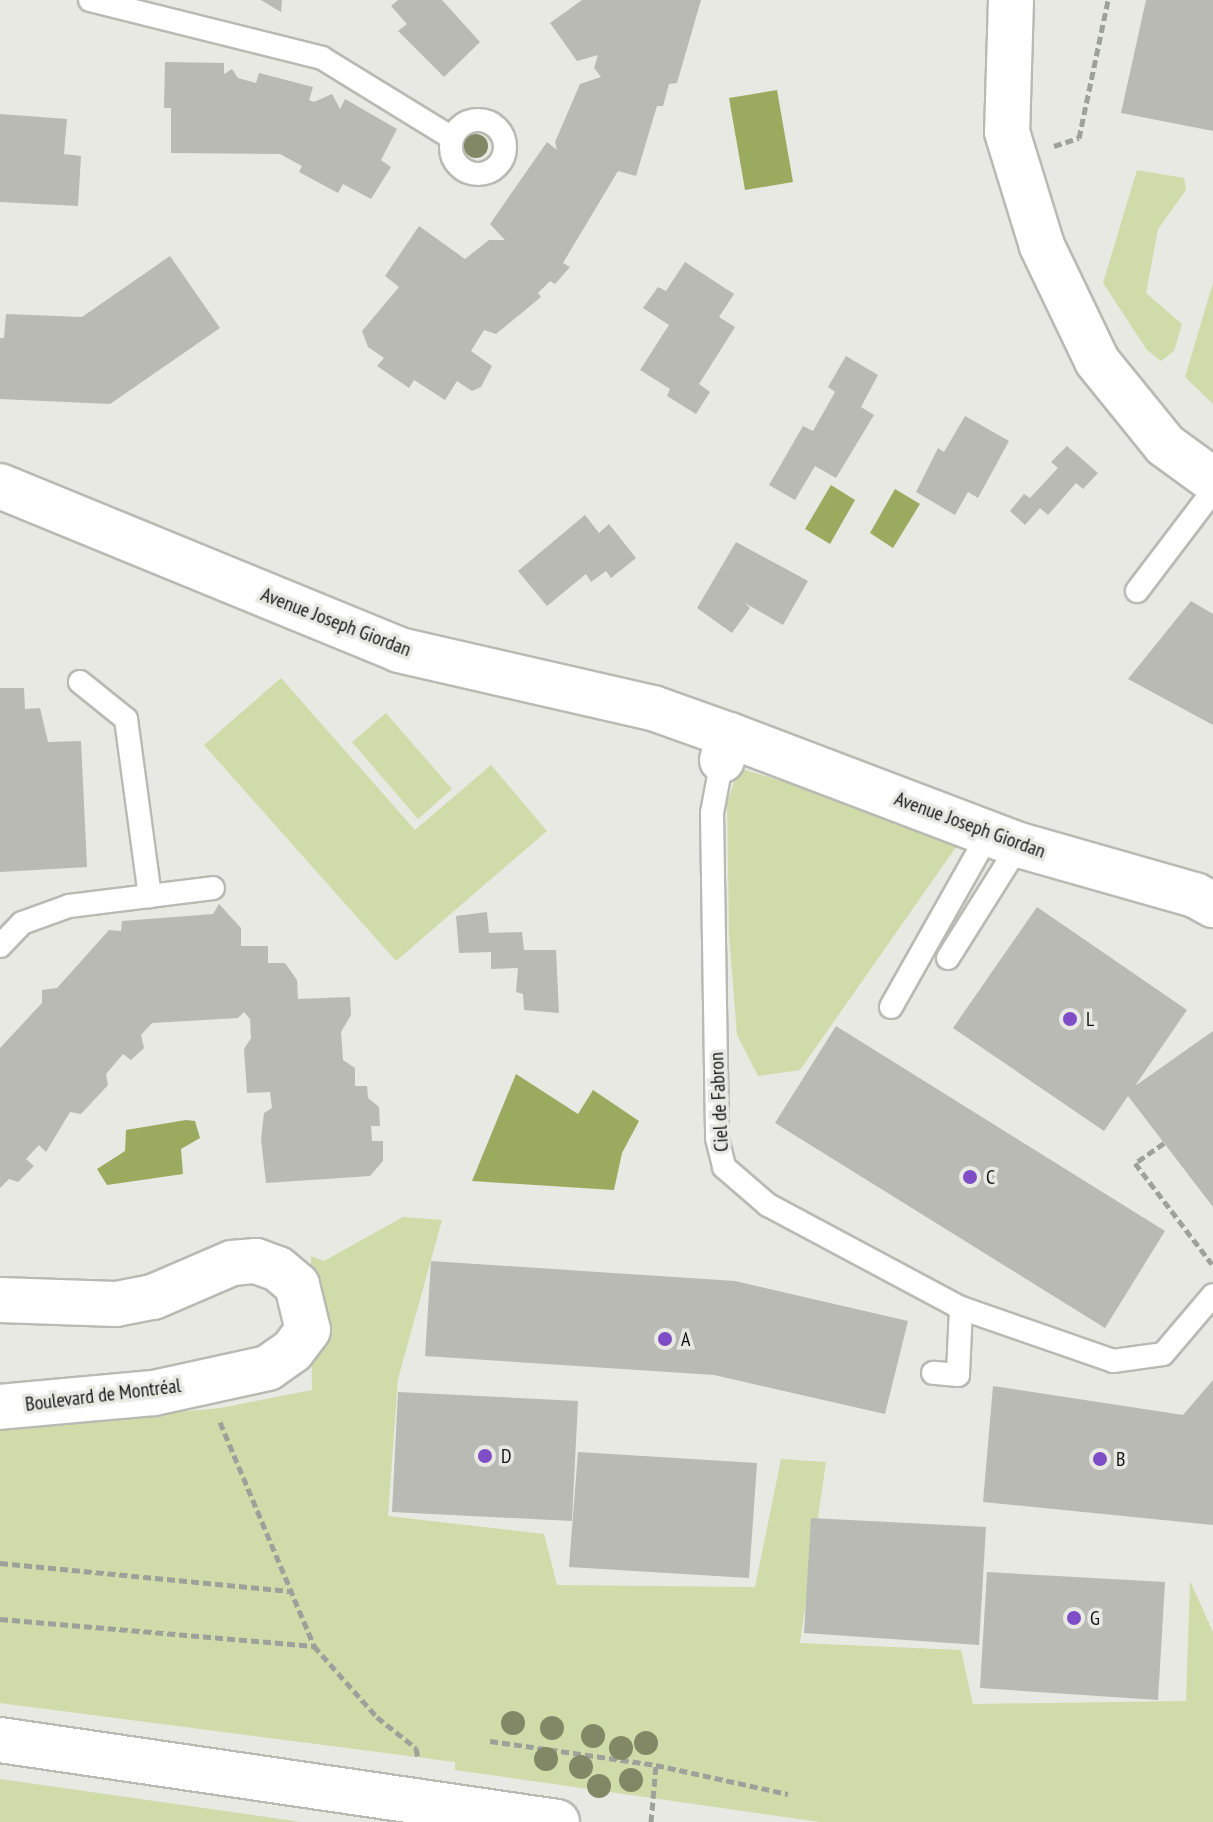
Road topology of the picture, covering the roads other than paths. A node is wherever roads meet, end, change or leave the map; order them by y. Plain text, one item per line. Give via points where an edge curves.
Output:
1 (90, 0) edge
2 (1011, 0) edge
3 (452, 138) dead end
4 (1213, 480) edge
5 (0, 486) edge
6 (1213, 491) edge
7 (1137, 591) dead end
8 (80, 682) dead end
9 (726, 748) junction
10 (1004, 840) junction
11 (213, 888) dead end
12 (150, 896) junction
13 (1213, 905) edge
14 (0, 946) edge
15 (948, 958) dead end
16 (891, 1007) dead end
17 (1213, 1295) edge
18 (0, 1300) edge
19 (961, 1308) junction
20 (933, 1373) dead end
21 (0, 1407) edge
22 (0, 1740) edge
23 (557, 1822) edge

1 - 3 lane via 322,58
2 - 4 street via 1007,132 1042,246 1097,361 1165,445
5 - 9 street, Avenue Joseph Giordan via 399,650 653,708
6 - 7 lane
8 - 12 lane via 126,719
9 - 10 street, Avenue Joseph Giordan
9 - 19 lane, Ciel de Fabron via 712,813 717,1138 724,1167 768,1205
10 - 13 street, Avenue Joseph Giordan via 1195,895
10 - 15 lane
10 - 16 lane
11 - 12 lane
12 - 14 lane via 69,906 22,923
17 - 19 lane, Ciel de Fabron via 1163,1354 1113,1361
18 - 21 street, Boulevard de Montréal via 116,1304 153,1297 232,1263 256,1261 278,1269 297,1285 308,1330 292,1351 268,1368 153,1393
19 - 20 lane via 958,1375
22 - 23 street

